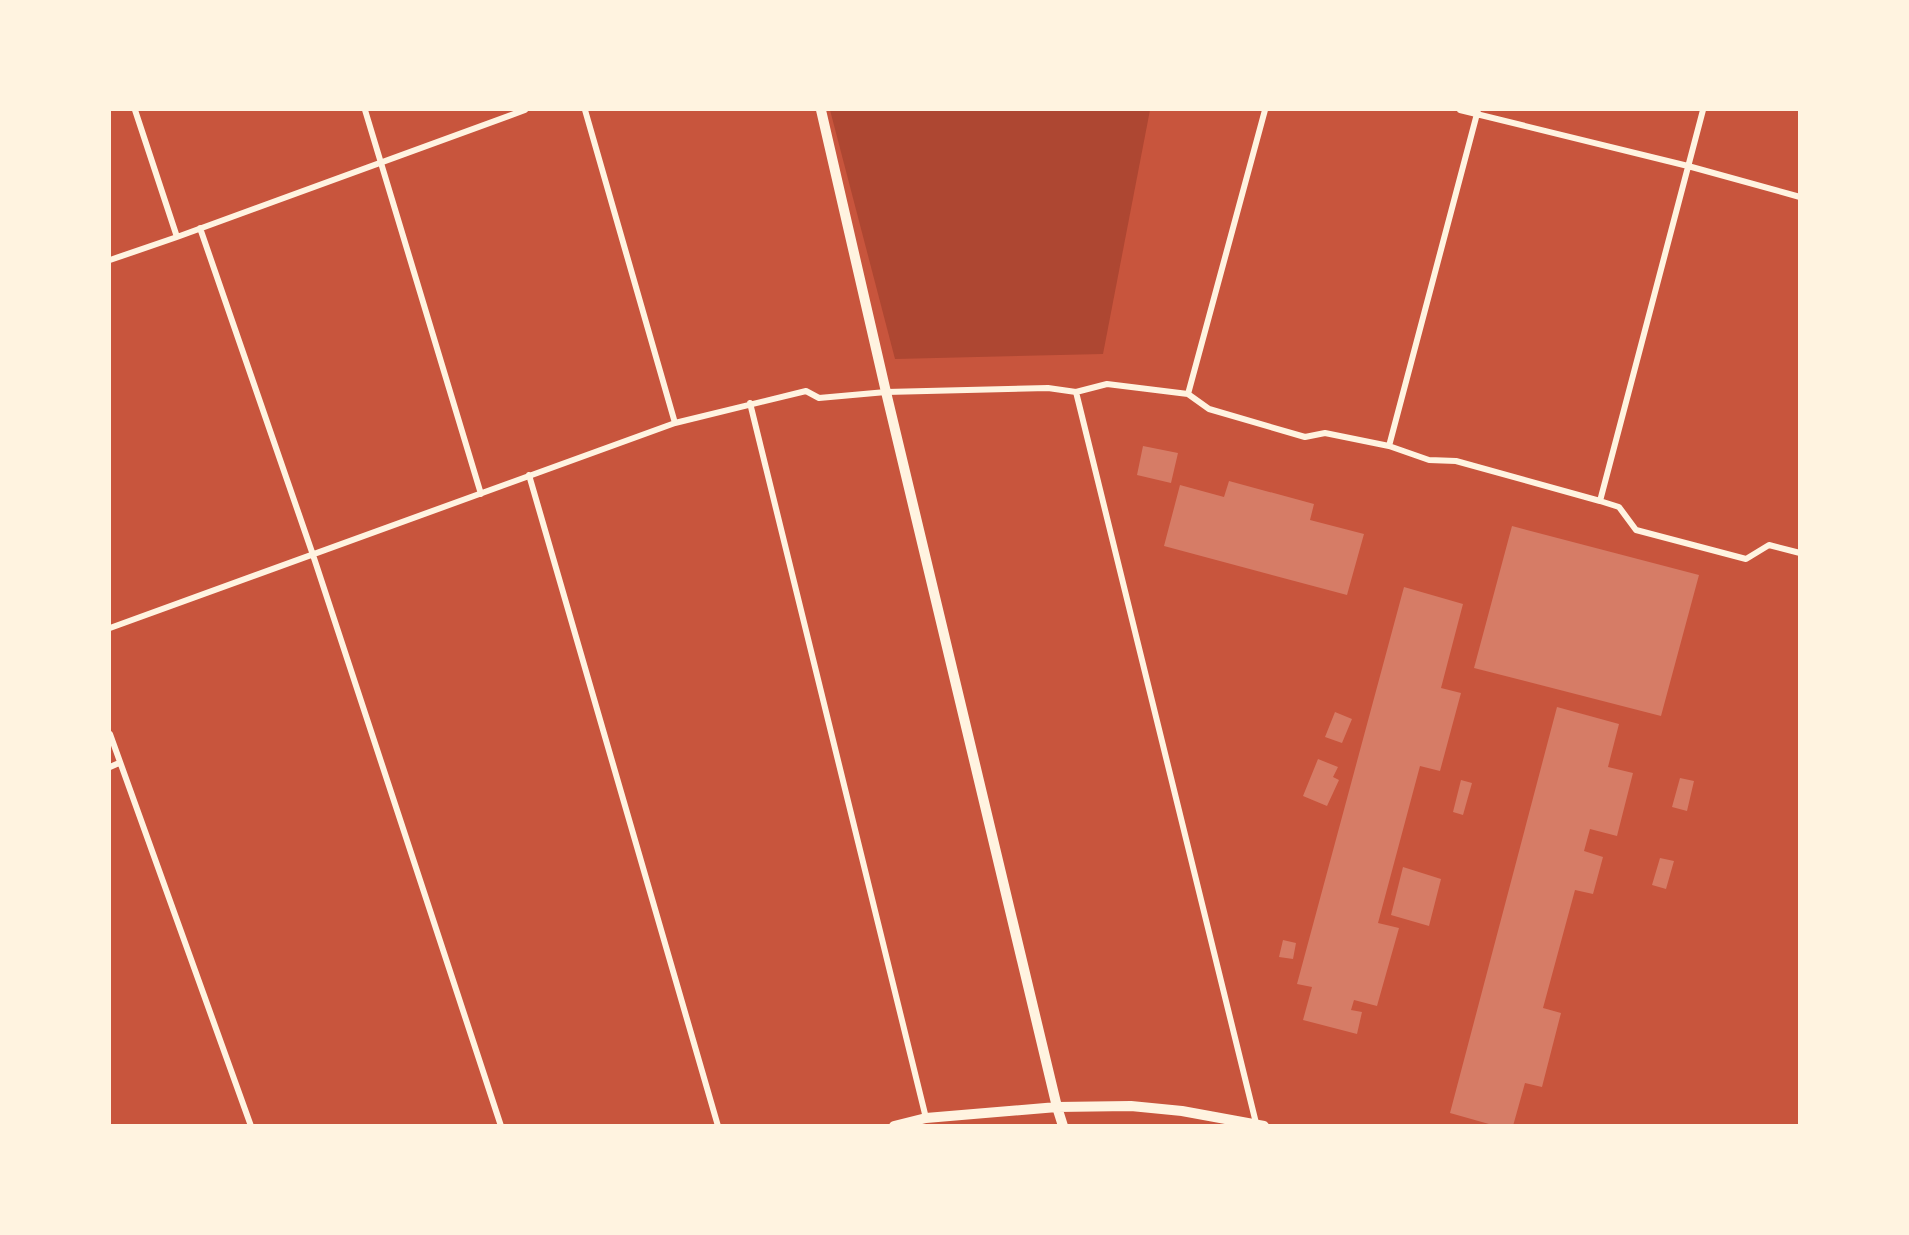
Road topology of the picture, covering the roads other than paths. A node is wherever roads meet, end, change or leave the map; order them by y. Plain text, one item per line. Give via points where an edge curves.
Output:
1 (135, 110) edge
2 (365, 110) edge
3 (525, 110) edge
4 (585, 110) edge
5 (821, 110) edge
6 (1265, 110) edge
7 (1460, 110) edge
8 (1703, 110) edge
9 (1478, 112) edge
10 (380, 163) junction
11 (1688, 166) junction
12 (1800, 197) edge
13 (200, 228) junction
14 (177, 237) junction
15 (110, 260) edge
16 (886, 392) junction
17 (1076, 392) junction
18 (1188, 394) junction
19 (750, 403) junction
20 (675, 423) junction
21 (1389, 446) junction
22 (529, 475) junction
23 (481, 494) junction
24 (1600, 501) junction
25 (1800, 553) edge
26 (313, 555) junction
27 (110, 628) edge
28 (110, 734) edge
29 (119, 763) junction
30 (110, 767) edge
31 (1057, 1107) junction
32 (926, 1118) junction
33 (1260, 1124) edge
34 (251, 1125) edge
35 (501, 1125) edge
36 (718, 1125) edge
37 (894, 1125) edge
38 (1064, 1125) edge

1 - 14 street
2 - 10 street
3 - 10 street
4 - 20 street
5 - 16 street
6 - 18 street
7 - 9 street
8 - 11 street
9 - 11 street
9 - 21 street
10 - 13 street
10 - 23 street
11 - 12 street
11 - 24 street
13 - 14 street
13 - 26 street
14 - 15 street
16 - 17 street via 1048,388
16 - 19 street via 819,398 806,391
16 - 31 street
17 - 18 street via 1107,384
17 - 33 street
18 - 21 street via 1209,409 1305,437 1325,433
19 - 20 street
19 - 32 street
20 - 22 street
21 - 24 street via 1429,460 1456,461
22 - 23 street
22 - 36 street
23 - 26 street
24 - 25 street via 1619,507 1635,530 1746,559 1769,545
26 - 27 street
26 - 35 street
28 - 29 street
29 - 30 street
29 - 34 street
31 - 32 street
31 - 33 street via 1131,1106
31 - 38 street
32 - 37 street

